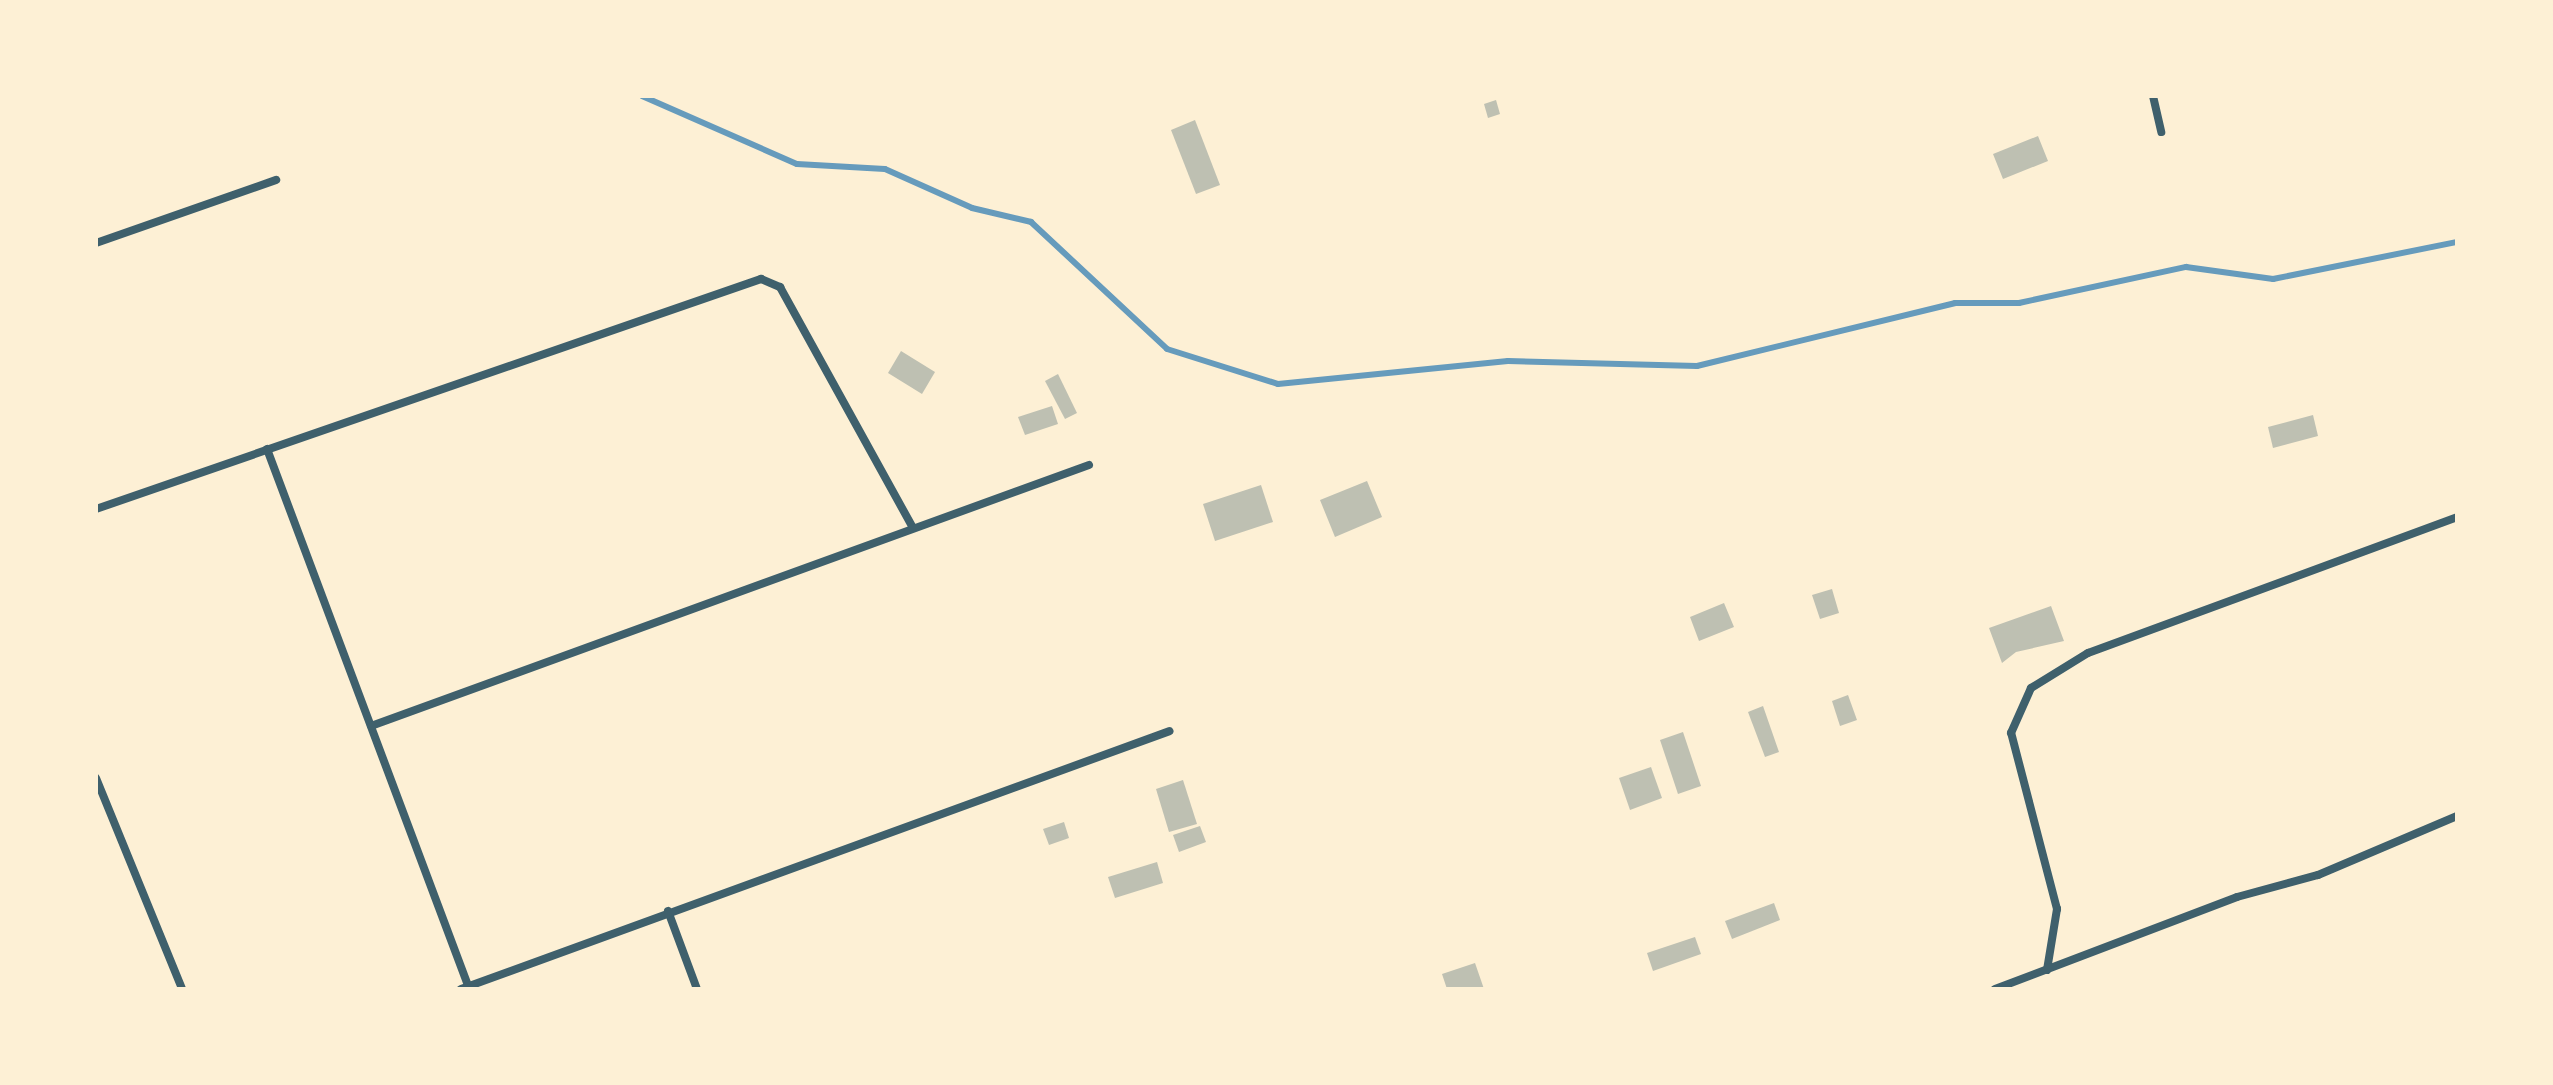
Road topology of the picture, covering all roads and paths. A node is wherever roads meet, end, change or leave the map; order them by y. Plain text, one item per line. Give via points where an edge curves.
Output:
1 (2153, 96) edge
2 (2161, 132) dead end
3 (276, 180) dead end
4 (96, 243) edge
5 (267, 449) junction
6 (1089, 465) dead end
7 (96, 509) edge
8 (2457, 517) edge
9 (913, 528) junction
10 (371, 726) junction
11 (1170, 731) dead end
12 (96, 778) edge
13 (2457, 816) edge
14 (668, 911) junction
15 (2047, 970) junction
16 (466, 988) edge
17 (182, 989) edge
18 (697, 989) edge
19 (1995, 989) edge

1 - 2 street
3 - 4 street
5 - 7 street
5 - 9 street via 767,279 780,287
5 - 10 street
6 - 9 street
8 - 15 street via 2088,653 2031,688 2011,733 2057,909
9 - 10 street
10 - 16 street
11 - 14 street
12 - 17 street
13 - 15 street via 2318,875 2249,893
14 - 16 street
14 - 18 street
15 - 19 street

